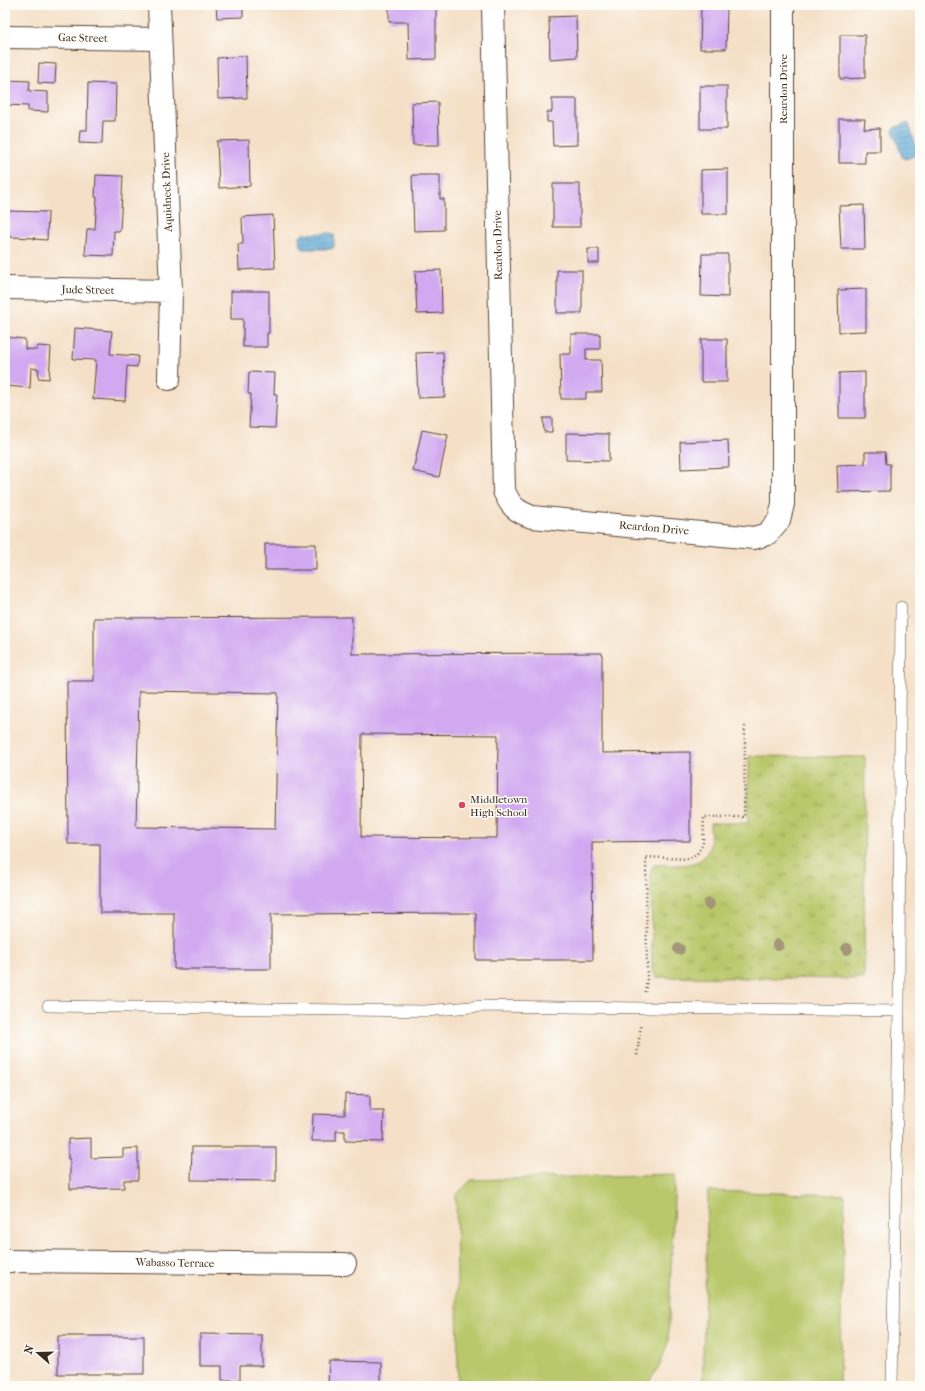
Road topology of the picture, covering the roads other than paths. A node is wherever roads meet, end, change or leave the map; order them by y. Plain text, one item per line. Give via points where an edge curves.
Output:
1 (159, 5) edge
2 (493, 5) edge
3 (783, 5) edge
4 (5, 37) edge
5 (160, 39) junction
6 (5, 288) edge
7 (171, 291) junction
8 (169, 379) dead end
9 (901, 607) dead end
10 (48, 1006) dead end
11 (899, 1011) junction
12 (5, 1261) edge
13 (346, 1264) dead end
14 (892, 1386) edge

1 - 5 street, Aquidneck Drive
2 - 3 street, Reardon Drive via 504,491 510,504 520,513 532,517 754,538 767,534 779,520 783,504
4 - 5 street, Gae Street
5 - 7 street, Aquidneck Drive
6 - 7 street, Jude Street
7 - 8 street, Aquidneck Drive
9 - 11 lane
10 - 11 lane via 426,1011 482,1006
11 - 14 lane
12 - 13 street, Wabasso Terrace

